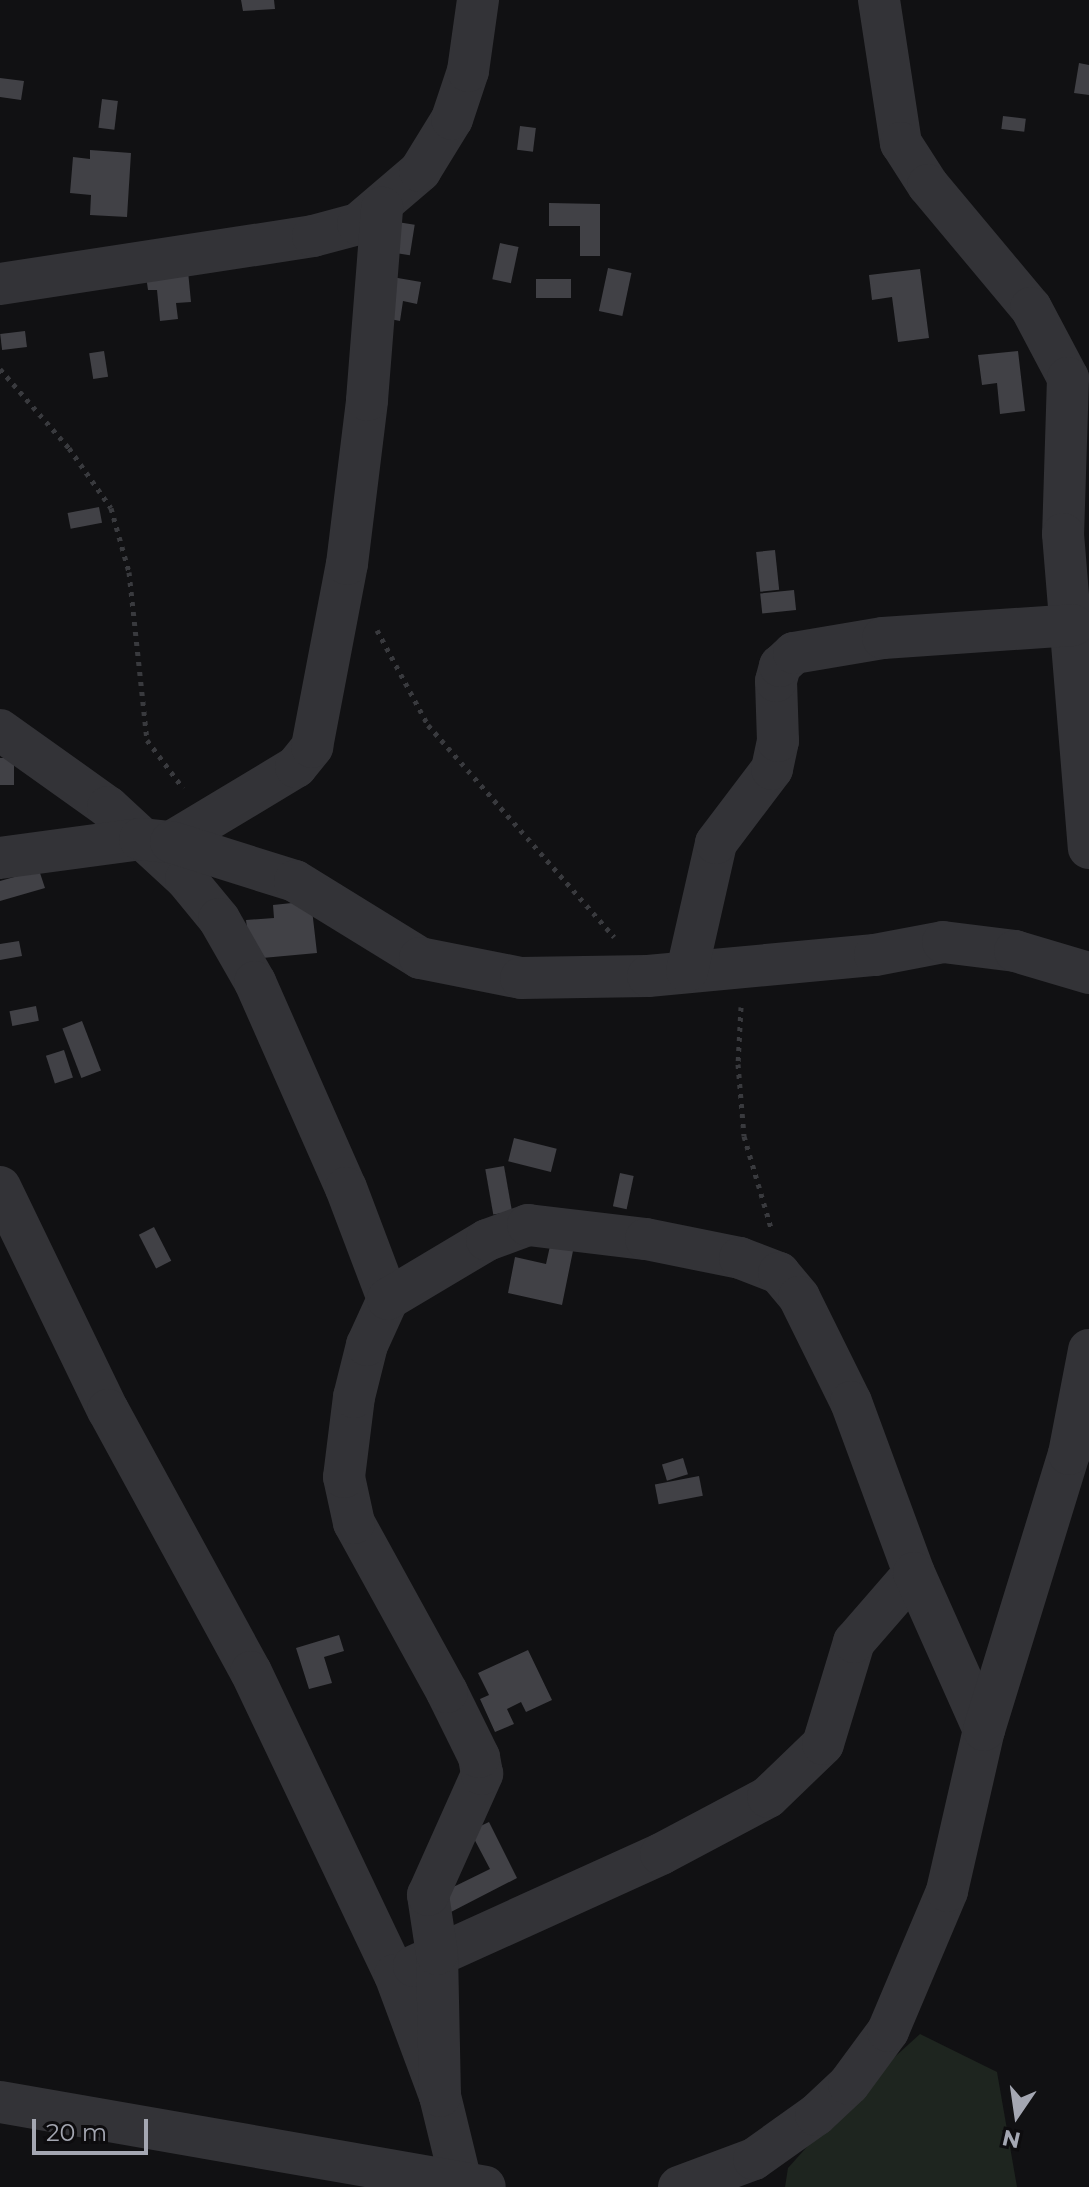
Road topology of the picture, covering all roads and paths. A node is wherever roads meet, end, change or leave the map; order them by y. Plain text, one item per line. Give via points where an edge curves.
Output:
1 (478, 0) edge
2 (879, 0) edge
3 (382, 208) junction
4 (0, 284) edge
5 (0, 369) edge
6 (347, 564) junction
7 (1073, 625) junction
8 (0, 730) edge
9 (210, 818) junction
10 (156, 840) junction
11 (1089, 848) edge
12 (0, 858) edge
13 (753, 964) junction
14 (1089, 973) edge
15 (667, 974) junction
16 (0, 1187) edge
17 (779, 1273) junction
18 (388, 1299) junction
19 (1089, 1350) edge
20 (914, 1573) junction
21 (984, 1730) junction
22 (437, 1954) junction
23 (395, 1975) junction
24 (440, 2096) junction
25 (0, 2102) edge
26 (474, 2185) edge
27 (679, 2187) edge

1 - 3 street via 468,71 452,119 420,171
2 - 7 street via 901,143 937,196 1031,308 1068,378 1063,534
3 - 4 street via 358,224 313,236
3 - 6 street
5 - 9 path via 69,448 111,508 129,572 147,740
6 - 9 street via 312,747 296,767
6 - 15 path via 428,725
7 - 11 street
7 - 15 street via 883,638 794,653 780,666 776,681 778,741 772,769 716,843
8 - 10 street
9 - 10 street
10 - 12 street
10 - 15 street via 295,881 382,940 420,958 521,978
10 - 18 street via 219,919 255,982
13 - 14 street via 972,942
13 - 15 street
13 - 17 path via 740,1011 739,1104
16 - 23 street via 108,1410 251,1672
17 - 18 street via 740,1258 646,1239 528,1225 487,1240
17 - 20 street via 799,1297 851,1402
18 - 22 street via 371,1333 357,1384 344,1477 354,1523 447,1692 482,1774 432,1877 429,1920
19 - 21 street via 1069,1454
20 - 21 street
20 - 22 street via 854,1642 823,1744 768,1797 661,1854
21 - 27 street via 947,1891 888,2031 849,2084 816,2115 754,2159
22 - 23 street
22 - 24 street
23 - 24 street
24 - 26 street
25 - 26 street

